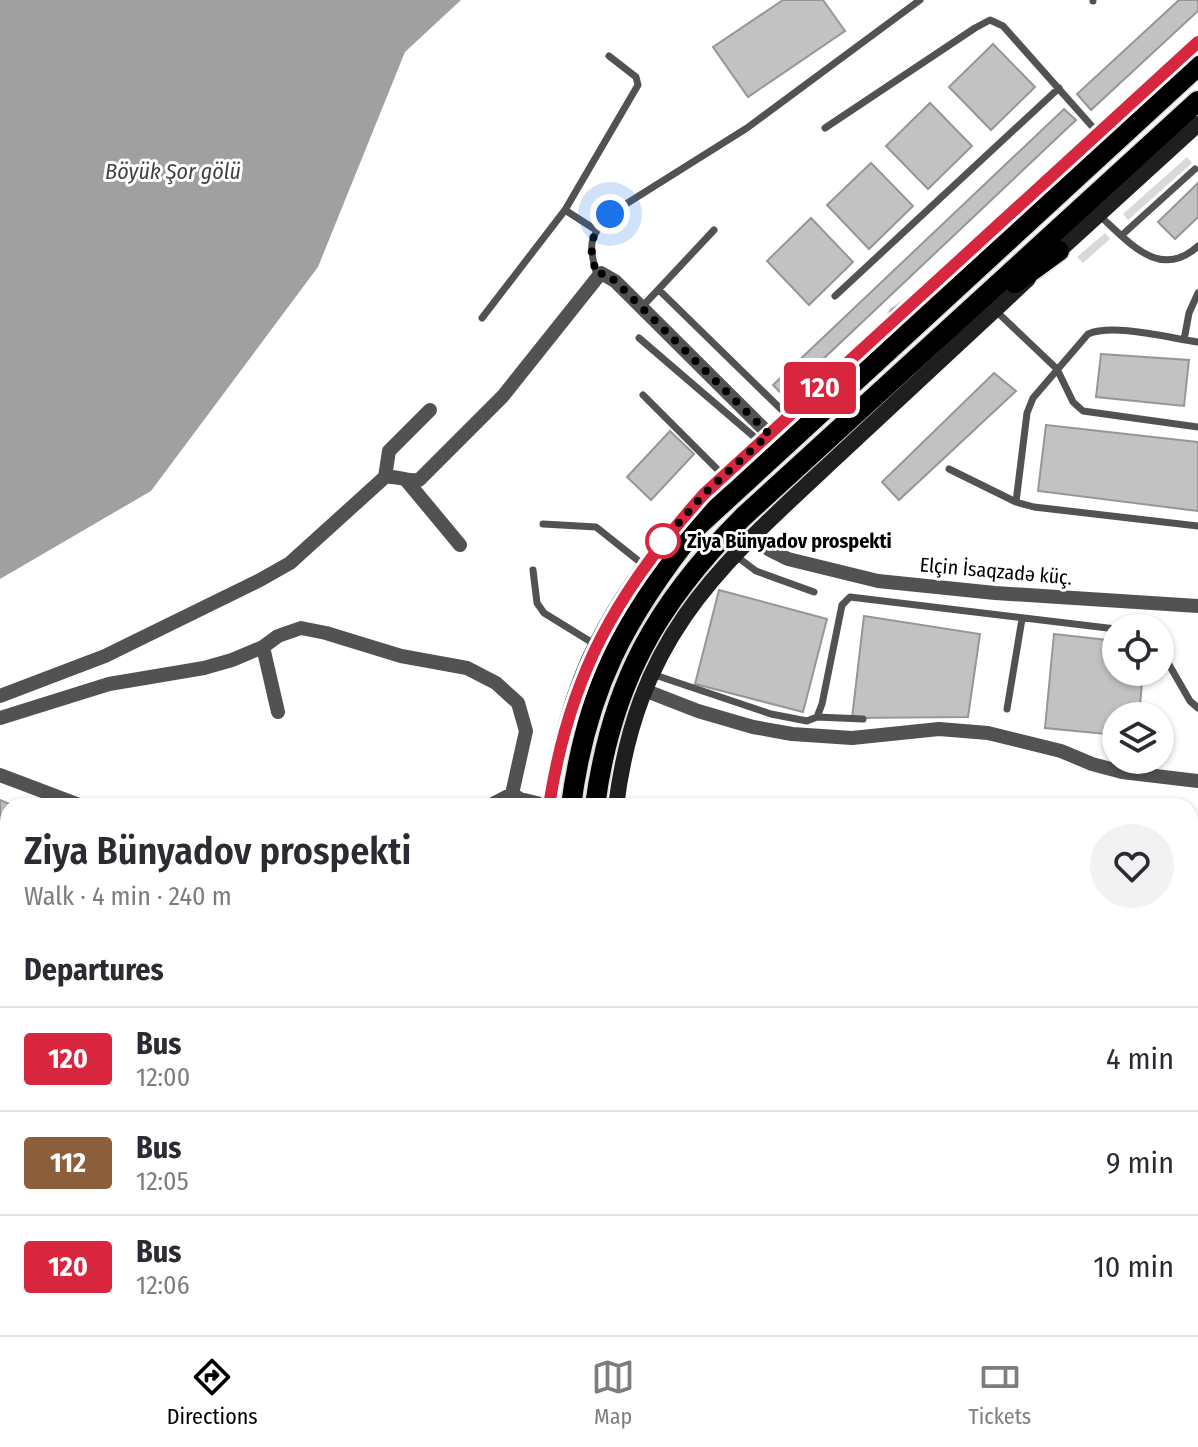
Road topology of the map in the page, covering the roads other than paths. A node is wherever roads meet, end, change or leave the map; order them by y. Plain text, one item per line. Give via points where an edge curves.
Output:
1 (920, 0) edge
2 (1198, 42) edge
3 (609, 56) dead end
4 (1197, 67) edge
5 (1059, 88) junction
6 (1198, 101) edge
7 (825, 128) dead end
8 (1195, 132) edge
9 (1098, 133) junction
10 (1195, 169) dead end
11 (565, 210) junction
12 (1099, 214) junction
13 (1028, 222) junction
14 (596, 230) junction
15 (714, 230) dead end
16 (1122, 235) junction
17 (1198, 246) edge
18 (1059, 251) junction
19 (597, 275) junction
20 (659, 290) junction
21 (1198, 293) edge
22 (835, 296) dead end
23 (641, 308) junction
24 (995, 310) junction
25 (898, 317) junction
26 (482, 318) dead end
27 (639, 338) dead end
28 (1184, 340) junction
29 (1198, 342) edge
30 (928, 347) junction
31 (1057, 369) junction
32 (643, 395) dead end
33 (430, 410) dead end
34 (788, 417) junction
35 (1198, 427) edge
36 (765, 439) junction
37 (949, 469) dead end
38 (724, 476) junction
39 (385, 477) junction
40 (406, 480) junction
41 (704, 494) junction
42 (1016, 502) junction
43 (743, 517) junction
44 (543, 524) dead end
45 (1198, 526) edge
46 (753, 536) junction
47 (460, 545) dead end
48 (734, 554) junction
49 (645, 566) junction
50 (533, 570) dead end
51 (814, 592) dead end
52 (639, 605) junction
53 (1198, 606) edge
54 (1022, 619) junction
55 (1102, 628) edge
56 (596, 645) junction
57 (263, 647) junction
58 (650, 673) junction
59 (1174, 673) edge
60 (644, 690) junction
61 (0, 696) edge
62 (1198, 708) edge
63 (1007, 709) dead end
64 (278, 712) dead end
65 (817, 717) junction
66 (0, 718) edge
67 (863, 719) dead end
68 (0, 775) edge
69 (1198, 781) edge
70 (512, 794) junction
71 (61, 798) edge
72 (504, 798) edge
73 (518, 798) edge
74 (551, 798) edge
75 (572, 798) edge
76 (597, 798) edge
77 (617, 798) edge

1 - 14 lane via 747,128 626,202
2 - 9 main road
3 - 11 lane via 636,77 638,85
4 - 13 main road
5 - 7 lane via 1003,26 986,21
5 - 9 lane
5 - 22 lane
6 - 30 main road
8 - 12 main road
9 - 25 main road
10 - 16 lane
11 - 14 lane
11 - 26 lane
12 - 16 lane
12 - 18 main road
13 - 25 main road
13 - 52 main road via 716,508
14 - 19 lane via 591,243
15 - 20 lane
16 - 17 lane via 1157,260 1182,257
18 - 24 main road
18 - 30 main road
19 - 23 street via 605,273
19 - 40 street via 503,396 419,480
20 - 23 lane
20 - 34 lane
21 - 28 lane
23 - 36 street
24 - 31 lane
24 - 46 main road
25 - 34 main road
27 - 36 lane
28 - 29 lane
28 - 31 lane via 1098,330
30 - 43 main road
31 - 35 lane via 1083,411
31 - 42 lane via 1027,413
32 - 38 lane
33 - 39 street via 389,451
34 - 36 main road
36 - 38 main road
37 - 42 lane
38 - 41 main road
39 - 40 street
39 - 61 street via 290,563 105,656
40 - 47 street
41 - 49 main road
41 - 52 main road
42 - 45 lane
43 - 58 main road via 686,598
43 - 76 main road via 679,588 646,638 609,734
44 - 49 lane via 596,527
46 - 48 main road
46 - 53 street, Elçin İsaqzadə küç. via 788,559 878,581
48 - 51 lane via 756,571
48 - 58 main road via 696,597
49 - 56 main road
50 - 56 lane via 537,603 544,613
52 - 75 main road via 594,702
54 - 55 lane
54 - 63 lane
54 - 65 lane via 850,597 842,605
56 - 74 main road via 567,720
57 - 64 street
57 - 66 street via 204,668 109,684
57 - 70 street via 301,628 467,668 496,683 518,703 526,731
58 - 60 main road
58 - 65 lane via 771,714 807,721
59 - 62 lane
60 - 69 street via 698,711 792,734 852,738 939,729 988,733 1122,772
60 - 77 main road
65 - 67 lane
68 - 71 street
70 - 72 street
70 - 73 street

